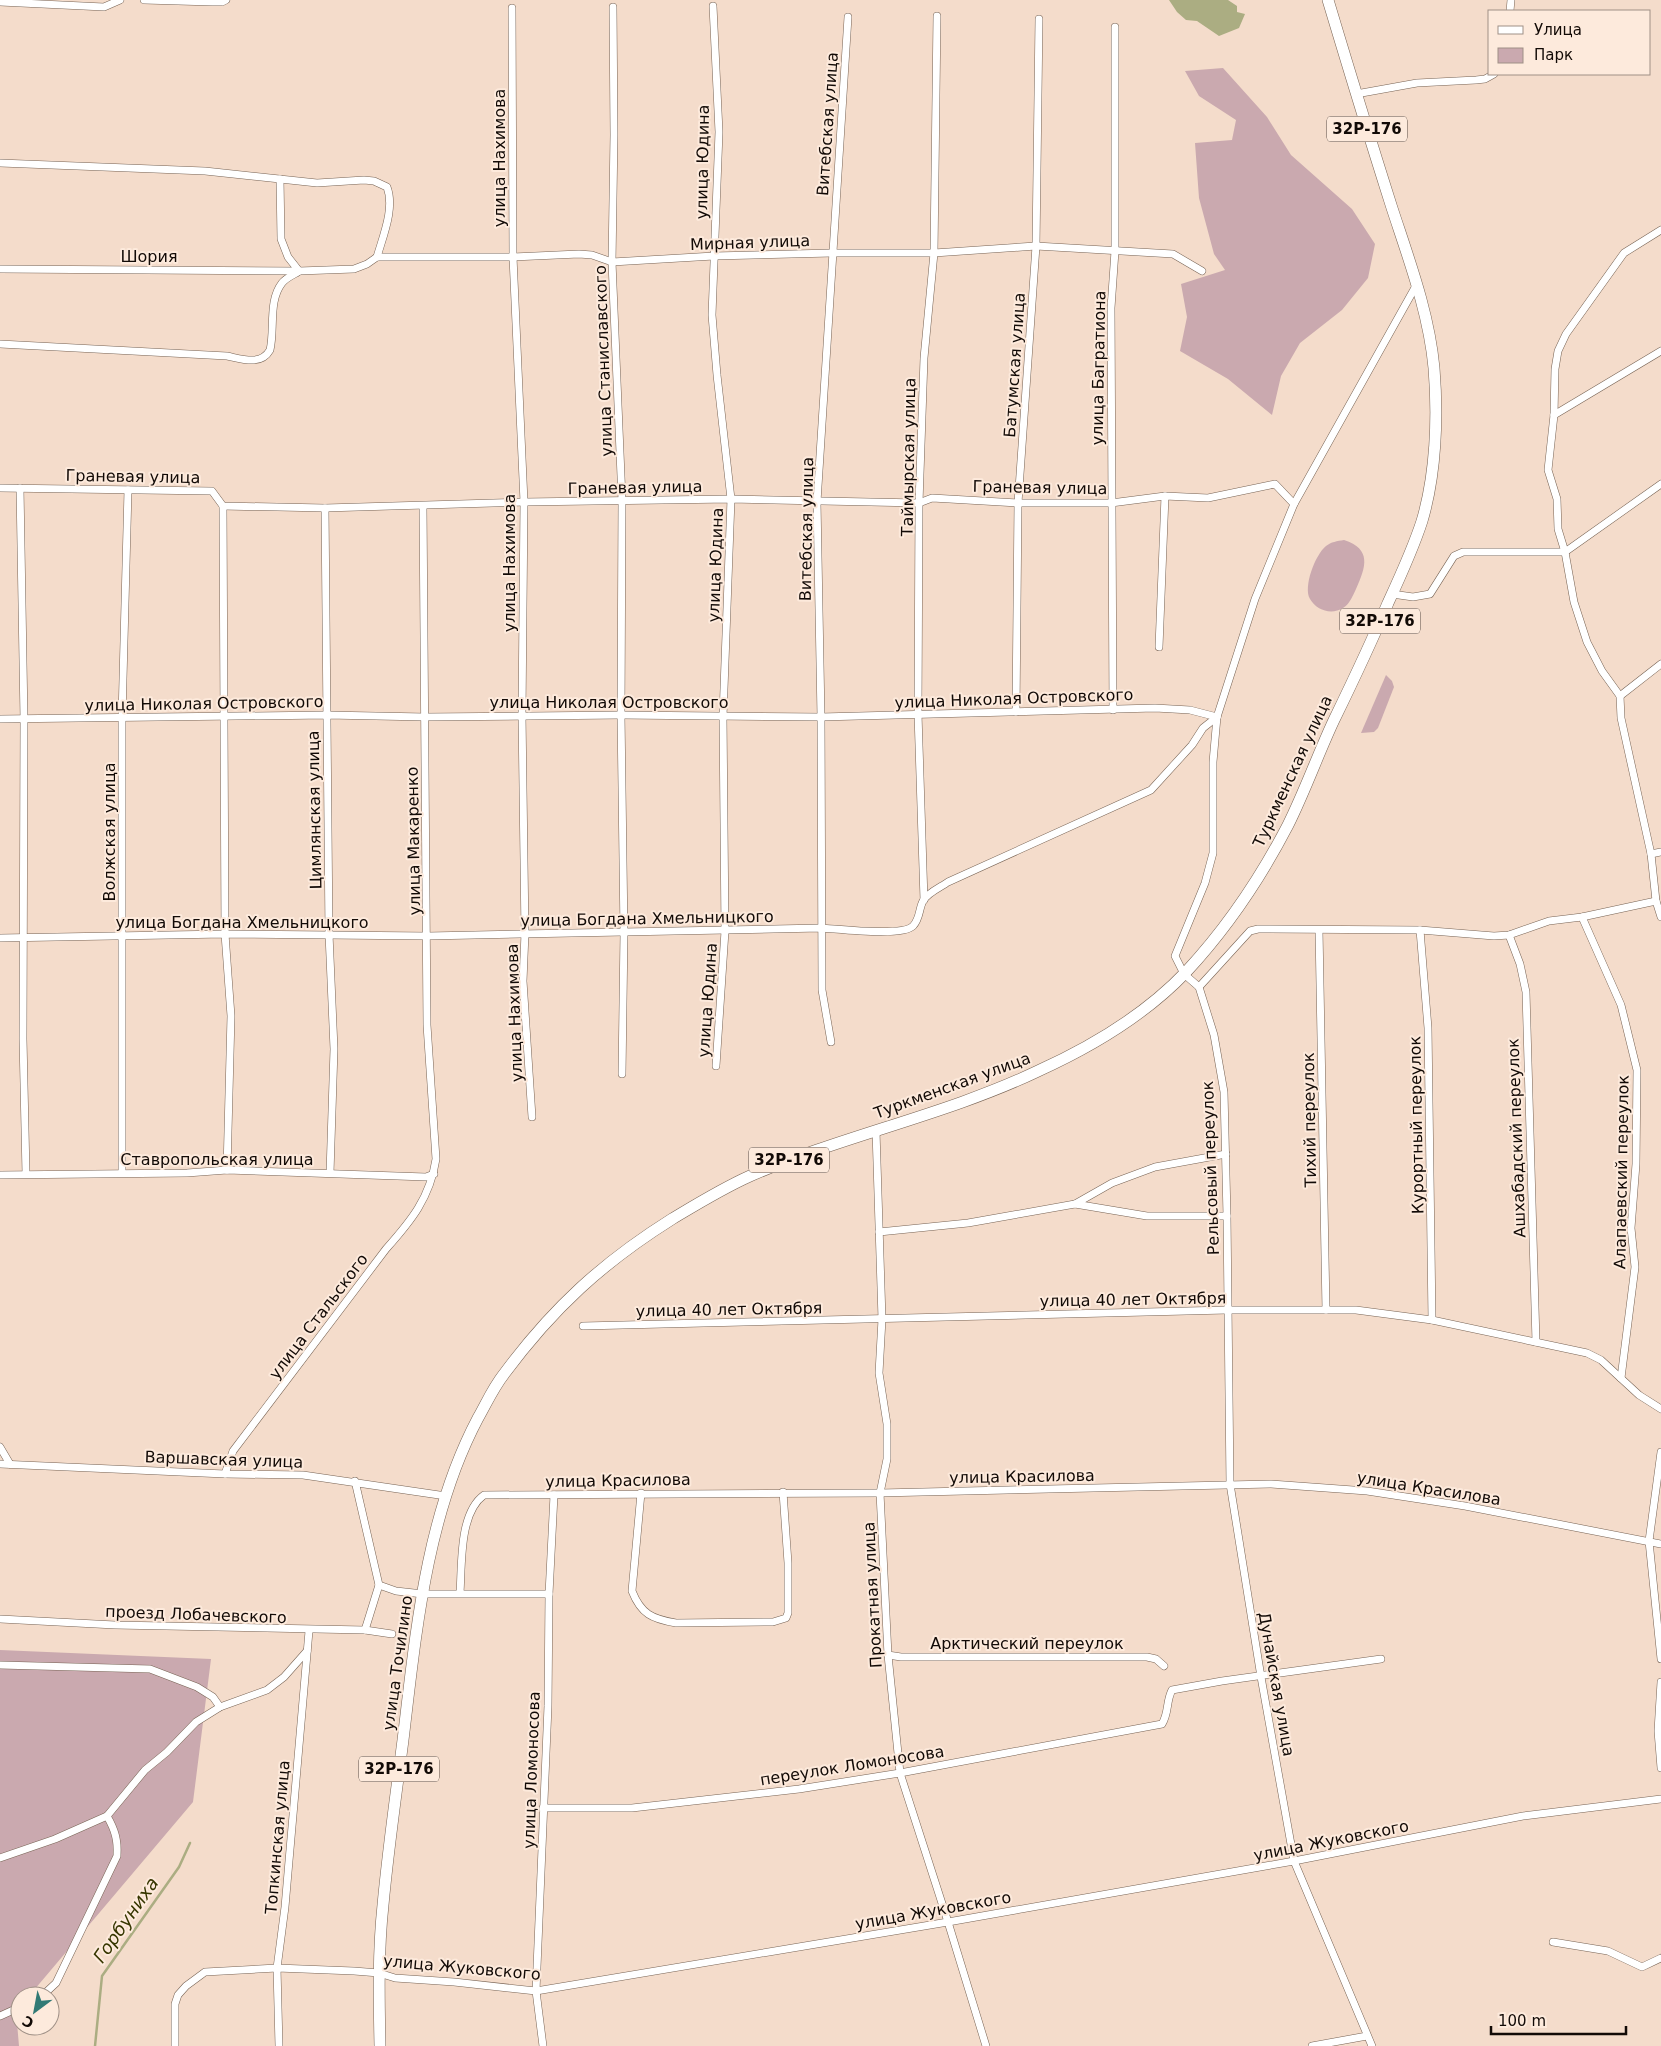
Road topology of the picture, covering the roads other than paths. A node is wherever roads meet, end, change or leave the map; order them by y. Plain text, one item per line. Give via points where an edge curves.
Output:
1 (120, 0) edge
2 (144, 0) edge
3 (226, 0) edge
4 (1328, 0) edge
5 (0, 2) edge
6 (714, 6) dead end
7 (613, 7) dead end
8 (512, 8) dead end
9 (937, 16) dead end
10 (848, 17) dead end
11 (1038, 19) dead end
12 (1115, 27) dead end
13 (1492, 75) edge
14 (1356, 94) junction
15 (0, 163) edge
16 (280, 180) junction
17 (1661, 230) edge
18 (1036, 246) junction
19 (1115, 251) junction
20 (832, 253) junction
21 (934, 253) junction
22 (714, 256) junction
23 (377, 257) junction
24 (513, 257) junction
25 (612, 262) junction
26 (0, 269) edge
27 (299, 271) junction
28 (1202, 271) dead end
29 (1417, 283) junction
30 (0, 344) edge
31 (1661, 351) edge
32 (1554, 415) junction
33 (1661, 484) edge
34 (0, 488) edge
35 (20, 488) junction
36 (128, 490) junction
37 (1165, 496) junction
38 (622, 500) junction
39 (731, 500) junction
40 (524, 502) junction
41 (817, 502) junction
42 (1111, 502) junction
43 (919, 503) junction
44 (1018, 503) junction
45 (1294, 504) junction
46 (223, 506) junction
47 (423, 506) junction
48 (325, 508) junction
49 (1565, 552) junction
50 (1392, 594) junction
51 (1159, 647) dead end
52 (1661, 664) edge
53 (1620, 696) junction
54 (1112, 710) junction
55 (1016, 712) junction
56 (918, 714) junction
57 (327, 715) junction
58 (522, 715) junction
59 (621, 715) junction
60 (722, 716) junction
61 (122, 717) junction
62 (224, 717) junction
63 (425, 717) junction
64 (821, 717) junction
65 (1217, 717) junction
66 (0, 719) edge
67 (24, 719) junction
68 (1661, 852) edge
69 (1651, 854) junction
70 (924, 900) junction
71 (1656, 901) junction
72 (1582, 917) junction
73 (1661, 917) edge
74 (821, 928) junction
75 (1319, 930) junction
76 (1420, 930) junction
77 (725, 931) junction
78 (624, 933) junction
79 (225, 934) junction
80 (329, 934) junction
81 (525, 934) junction
82 (123, 935) junction
83 (1509, 935) junction
84 (428, 936) junction
85 (0, 938) edge
86 (23, 938) junction
87 (1184, 974) junction
88 (1199, 987) junction
89 (831, 1042) dead end
90 (716, 1066) dead end
91 (622, 1074) dead end
92 (532, 1117) dead end
93 (876, 1131) junction
94 (1226, 1154) junction
95 (227, 1170) junction
96 (122, 1173) junction
97 (330, 1173) junction
98 (26, 1174) junction
99 (434, 1174) junction
100 (0, 1175) edge
101 (1075, 1204) junction
102 (1227, 1216) junction
103 (880, 1232) junction
104 (1227, 1310) junction
105 (1326, 1310) junction
106 (882, 1319) junction
107 (1432, 1320) junction
108 (583, 1326) dead end
109 (1536, 1342) junction
110 (1621, 1378) junction
111 (1661, 1408) edge
112 (0, 1447) edge
113 (1661, 1452) edge
114 (0, 1464) edge
115 (10, 1464) junction
116 (224, 1474) junction
117 (355, 1481) junction
118 (1230, 1484) junction
119 (783, 1492) junction
120 (641, 1493) junction
121 (880, 1493) junction
122 (554, 1495) junction
123 (446, 1496) junction
124 (1649, 1542) junction
125 (1661, 1544) edge
126 (379, 1585) junction
127 (460, 1593) junction
128 (423, 1594) junction
129 (549, 1594) junction
130 (0, 1619) edge
131 (365, 1630) junction
132 (309, 1631) junction
133 (392, 1634) dead end
134 (307, 1651) junction
135 (888, 1655) junction
136 (1381, 1659) dead end
137 (1661, 1659) edge
138 (0, 1665) edge
139 (1164, 1666) dead end
140 (1260, 1676) junction
141 (1661, 1682) edge
142 (220, 1707) junction
143 (1661, 1768) edge
144 (900, 1773) junction
145 (1661, 1799) edge
146 (543, 1808) junction
147 (106, 1816) junction
148 (0, 1858) edge
149 (1294, 1862) junction
150 (948, 1922) junction
151 (1553, 1942) dead end
152 (1661, 1958) edge
153 (277, 1968) junction
154 (379, 1973) junction
155 (53, 1986) edge
156 (536, 1991) junction
157 (1367, 2036) junction
158 (175, 2046) edge
159 (279, 2046) edge
160 (380, 2046) edge
161 (543, 2046) edge
162 (986, 2046) edge
163 (1312, 2046) edge
164 (1372, 2046) edge

1 - 5 street via 104,8
2 - 3 street
4 - 14 main road, Туркменская улица / 32Р-176
6 - 22 street, улица Юдина via 719,132
7 - 25 street, улица Станиславского
8 - 24 street, улица Нахимова
9 - 21 street, Таймырская улица
10 - 20 street, Витебская улица
11 - 18 street, Батумская улица
12 - 19 street, улица Багратиона
13 - 14 street via 1485,79 1417,83
14 - 29 main road, Туркменская улица / 32Р-176
15 - 16 street via 205,171
16 - 23 street via 317,184 364,180 387,187 391,196
16 - 27 street via 281,239 288,257
17 - 32 street via 1624,253 1566,334 1555,369
18 - 19 street, Мирная улица
18 - 21 street, Мирная улица
18 - 44 street, Батумская улица
19 - 28 street, Мирная улица via 1173,254
19 - 42 street, улица Багратиона via 1111,308
20 - 21 street, Мирная улица
20 - 22 street, Мирная улица
20 - 41 street, Витебская улица
21 - 43 street, Таймырская улица via 924,358
22 - 25 street, Мирная улица
22 - 39 street, улица Юдина via 712,315
23 - 24 street, Мирная улица
23 - 27 street, Мирная улица via 354,269
24 - 25 street, Мирная улица via 579,254
24 - 40 street, улица Нахимова
25 - 38 street, улица Станиславского
26 - 27 street, Шория
27 - 30 street via 278,289 270,350 260,360
29 - 45 street
29 - 50 main road, Туркменская улица / 32Р-176 via 1434,362 1434,466 1422,520
31 - 32 street
32 - 49 street via 1548,470 1557,499 1558,529
33 - 49 street
34 - 35 street, Граневая улица
35 - 36 street, Граневая улица
35 - 67 street
36 - 46 street, Граневая улица via 212,492
36 - 61 street, Волжская улица
37 - 42 street, Граневая улица
37 - 45 street, Граневая улица via 1208,498 1275,484
37 - 51 street
38 - 39 street, Граневая улица
38 - 40 street, Граневая улица
38 - 59 street, улица Станиславского
39 - 41 street, Граневая улица
39 - 60 street, улица Юдина
40 - 47 street, Граневая улица
40 - 58 street, улица Нахимова
41 - 43 street, Граневая улица
41 - 64 street, Витебская улица
42 - 44 street, Граневая улица
42 - 54 street, улица Багратиона
43 - 44 street, Граневая улица via 932,498
43 - 56 street, Таймырская улица
44 - 55 street, Батумская улица
45 - 65 street via 1254,600
46 - 48 street, Граневая улица
46 - 62 street
47 - 48 street, Граневая улица
47 - 63 street, улица Макаренко
48 - 57 street, Цимлянская улица
49 - 50 street via 1463,552 1454,556 1430,594 1414,597
49 - 53 street via 1574,602 1587,642 1602,672
50 - 87 main road, Туркменская улица / 32Р-176 via 1276,846 1246,895
52 - 53 street
53 - 69 street via 1621,718
54 - 55 street, улица Николая Островского
54 - 65 street, улица Николая Островского via 1190,710
55 - 56 street, улица Николая Островского
56 - 64 street, улица Николая Островского
56 - 70 street, Таймырская улица
57 - 62 street, улица Николая Островского
57 - 63 street, улица Николая Островского
57 - 80 street, Цимлянская улица
58 - 59 street, улица Николая Островского
58 - 63 street, улица Николая Островского
58 - 81 street, улица Нахимова
59 - 60 street, улица Николая Островского
59 - 78 street, улица Станиславского
60 - 64 street, улица Николая Островского
60 - 77 street, улица Юдина
61 - 62 street, улица Николая Островского
61 - 67 street, улица Николая Островского
61 - 82 street, Волжская улица
62 - 79 street
63 - 84 street, улица Макаренко
64 - 74 street, Витебская улица
65 - 70 street via 1203,728 1151,790 948,882
65 - 87 street via 1213,762 1213,854 1175,956
66 - 67 street, улица Николая Островского
67 - 86 street
68 - 69 street
69 - 71 street
70 - 74 street, улица Богдана Хмельницкого via 914,926 904,930
71 - 72 street
71 - 73 street
72 - 83 street via 1550,921
72 - 110 street, Алапаевский переулок via 1621,1005 1637,1070 1636,1164 1631,1228 1634,1267
74 - 77 street, улица Богдана Хмельницкого
74 - 89 street, Витебская улица via 822,990
75 - 76 street
75 - 88 street via 1266,928 1250,931
75 - 105 street, Тихий переулок
76 - 83 street
76 - 107 street, Курортный переулок via 1428,1028
77 - 78 street, улица Богдана Хмельницкого
77 - 90 street, улица Юдина
78 - 81 street, улица Богдана Хмельницкого
78 - 91 street, улица Станиславского
79 - 80 street, улица Богдана Хмельницкого
79 - 82 street, улица Богдана Хмельницкого
79 - 95 street via 230,1016
80 - 84 street, улица Богдана Хмельницкого
80 - 97 street, Цимлянская улица via 334,1049
81 - 84 street, улица Богдана Хмельницкого
81 - 92 street, улица Нахимова via 523,981
82 - 86 street, улица Богдана Хмельницкого
82 - 96 street, Волжская улица
83 - 109 street, Ашхабадский переулок via 1526,992
84 - 99 street, улица Макаренко via 427,1025 436,1159
85 - 86 street, улица Богдана Хмельницкого
86 - 98 street
87 - 88 street
87 - 93 main road, Туркменская улица / 32Р-176 via 1118,1027 1064,1059 1008,1085
88 - 94 street, Рельсовый переулок via 1214,1035 1224,1092
93 - 103 street, Прокатная улица
93 - 123 main road, Туркменская улица / 32Р-176 via 804,1155 724,1189 651,1232 587,1280 550,1317 499,1380 467,1440
94 - 101 street via 1155,1168 1112,1182
94 - 102 street, Рельсовый переулок
95 - 96 street, Ставропольская улица via 187,1174
95 - 97 street, Ставропольская улица
96 - 98 street, Ставропольская улица
97 - 99 street, Ставропольская улица via 426,1177
98 - 100 street, Ставропольская улица
99 - 116 street, улица Стальского via 426,1197 409,1223 233,1451
101 - 102 street via 1147,1216
101 - 103 street via 968,1224
102 - 104 street, Рельсовый переулок
103 - 106 street, Прокатная улица
104 - 105 street, улица 40 лет Октября
104 - 106 street, улица 40 лет Октября
104 - 118 street, Дунайская улица
105 - 107 street, улица 40 лет Октября via 1356,1310
106 - 108 street, улица 40 лет Октября
106 - 121 street, Прокатная улица via 879,1373 887,1424 887,1460
107 - 109 street, улица 40 лет Октября
109 - 110 street, улица 40 лет Октября via 1587,1353 1601,1360
110 - 111 street, улица 40 лет Октября via 1639,1395
112 - 115 street
113 - 124 street
114 - 115 street, Варшавская улица
115 - 116 street, Варшавская улица
116 - 117 street, Варшавская улица via 303,1475
117 - 123 street, Варшавская улица
117 - 126 street
118 - 121 street, улица Красилова
118 - 124 street, улица Красилова via 1367,1490
118 - 140 street, Дунайская улица
119 - 120 street, улица Красилова
119 - 120 street via 788,1563 786,1618 763,1622 676,1623 651,1616 638,1606 632,1591
119 - 121 street, улица Красилова
120 - 122 street, улица Красилова
121 - 135 street, Прокатная улица
122 - 127 street, улица Красилова via 484,1495 476,1500 470,1509 464,1534
122 - 129 street, улица Ломоносова
123 - 128 main road, улица Точилино / 32Р-176
124 - 125 street, улица Красилова
124 - 137 street
126 - 128 street
126 - 131 street
127 - 128 street
127 - 129 street
128 - 154 main road, улица Точилино / 32Р-176 via 382,1908
129 - 146 street, улица Ломоносова
130 - 132 street, проезд Лобачевского
131 - 132 street, проезд Лобачевского
131 - 133 street, проезд Лобачевского
132 - 134 street, Топкинская улица
134 - 142 street via 284,1677 267,1690
134 - 153 street, Топкинская улица
135 - 139 street, Арктический переулок via 1146,1656
135 - 144 street, Прокатная улица
136 - 140 street
138 - 142 street via 150,1669 197,1686 213,1697
140 - 144 street, переулок Ломоносова via 1172,1690 1162,1724
140 - 149 street, Дунайская улица
141 - 143 street via 1658,1731
142 - 147 street via 196,1722 146,1770
144 - 146 street, переулок Ломоносова via 798,1789 632,1808
144 - 150 street, Прокатная улица
145 - 149 street, улица Жуковского via 1523,1816
146 - 156 street, улица Ломоносова
147 - 148 street via 55,1839
147 - 155 street via 116,1831 117,1856
149 - 150 street, улица Жуковского
149 - 157 street, Дунайская улица
150 - 156 street, улица Жуковского
150 - 162 street, Прокатная улица
151 - 152 street via 1608,1950 1642,1967
153 - 154 street, улица Жуковского
153 - 158 street, улица Жуковского via 205,1972 186,1986 175,2004
153 - 159 street, Топкинская улица
154 - 156 street, улица Жуковского via 395,1978
154 - 160 main road, улица Точилино / 32Р-176
156 - 161 street, улица Ломоносова
157 - 163 street
157 - 164 street, Дунайская улица

